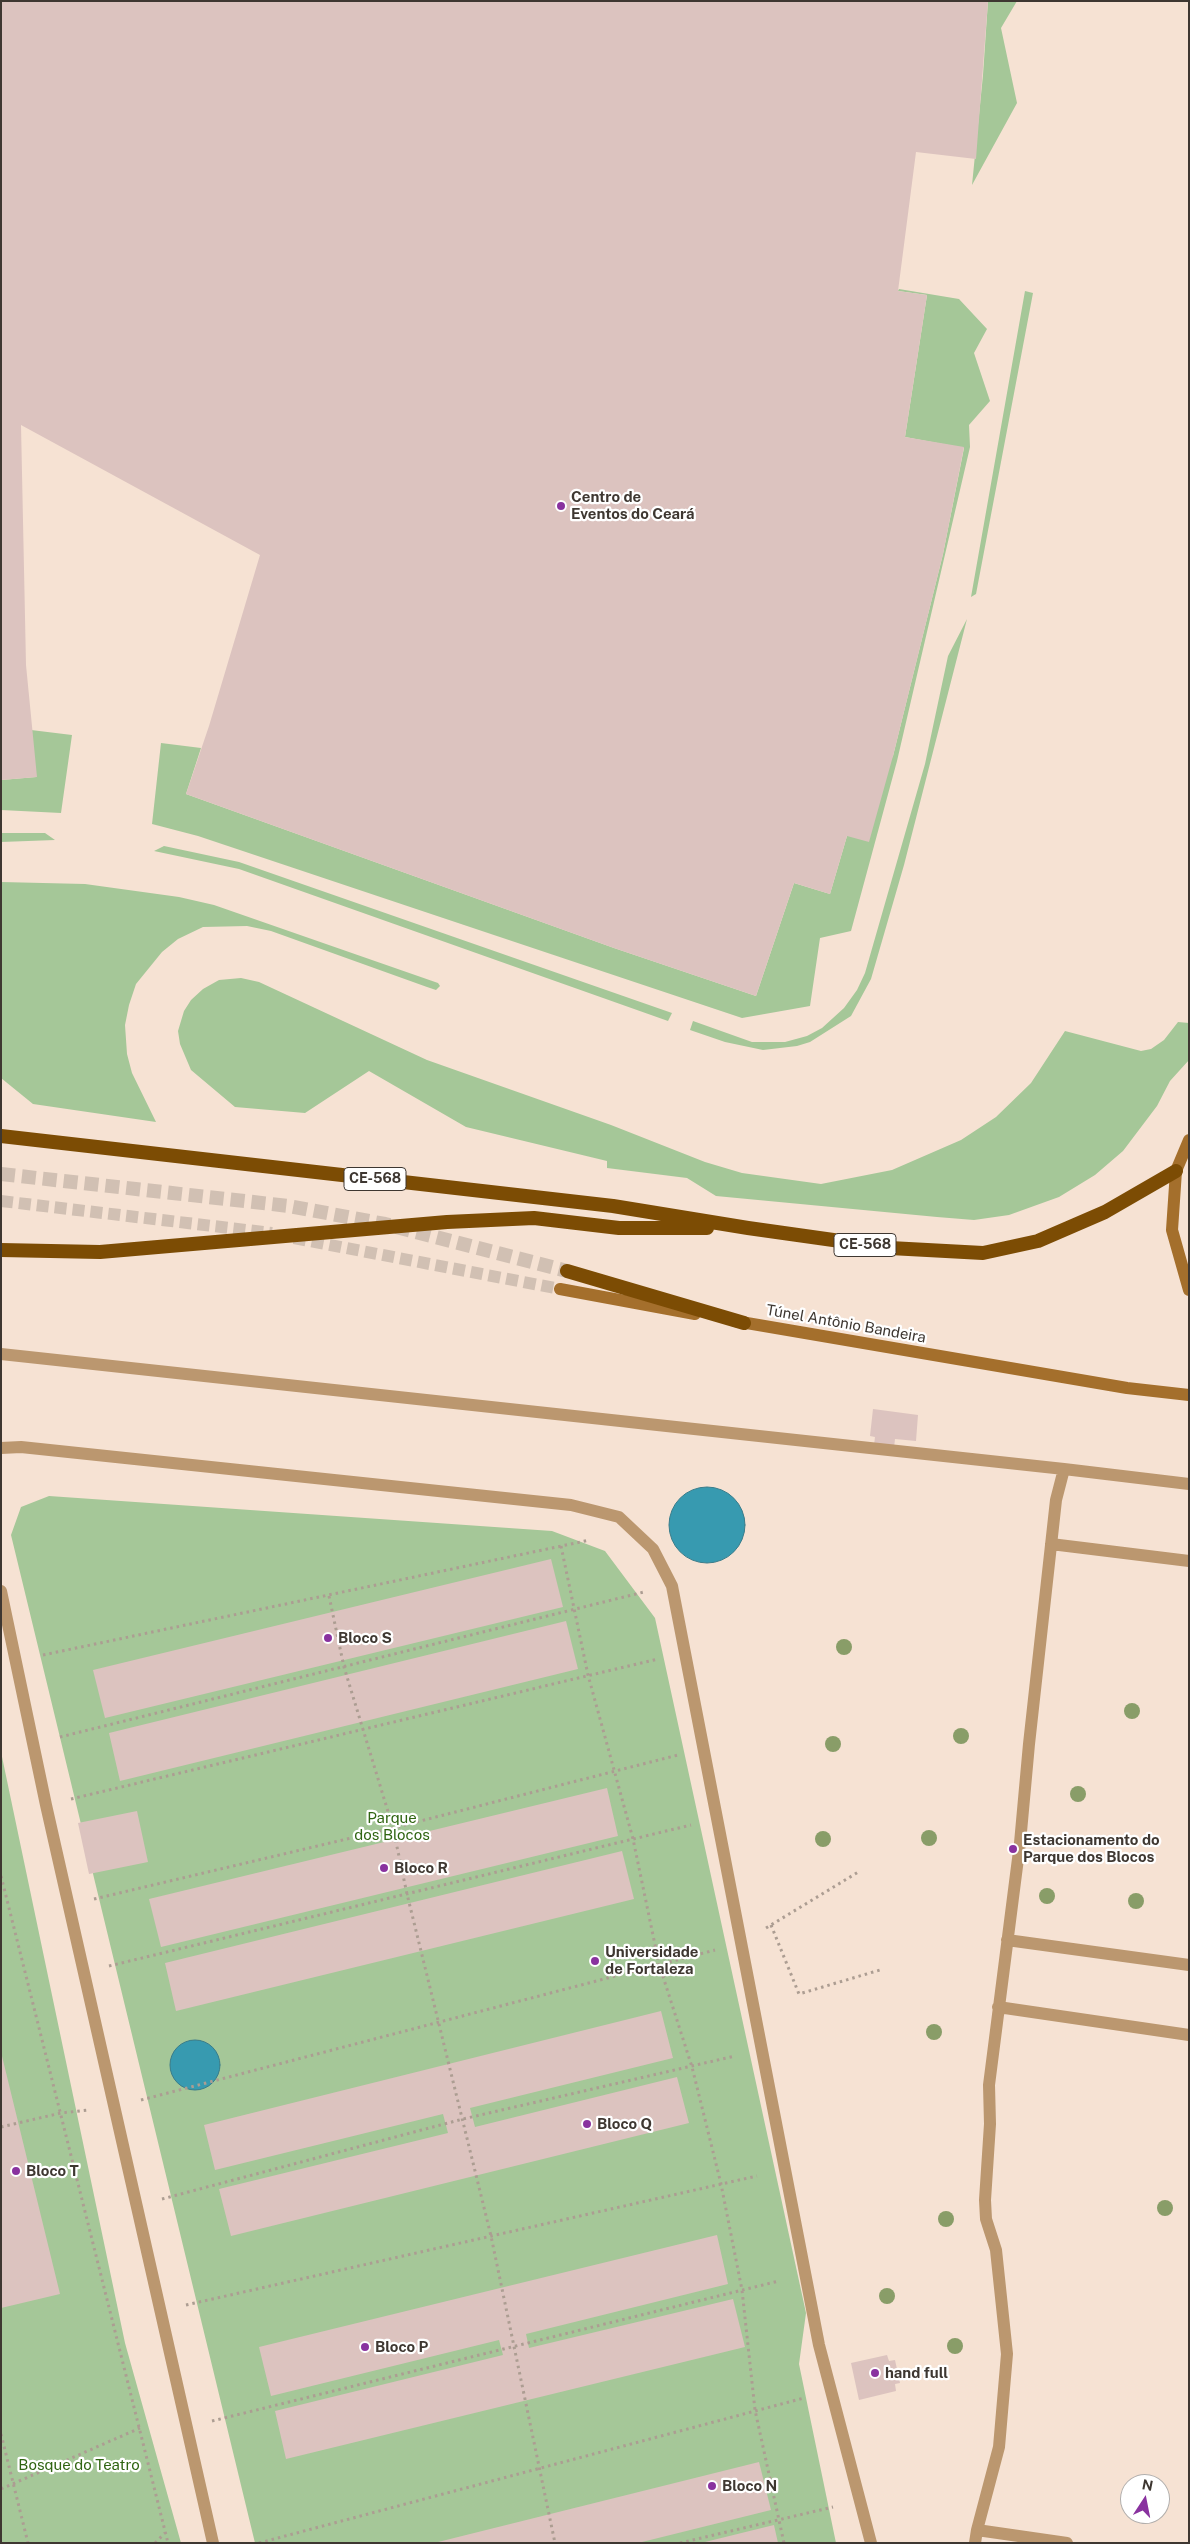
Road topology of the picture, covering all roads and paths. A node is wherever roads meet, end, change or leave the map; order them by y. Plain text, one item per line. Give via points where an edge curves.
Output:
1 (1, 1136) edge
2 (1189, 1140) edge
3 (1176, 1170) junction
4 (748, 1228) junction
5 (1, 1250) edge
6 (567, 1270) tunnel mouth
7 (560, 1289) tunnel mouth
8 (1189, 1290) edge
9 (744, 1323) junction
10 (1, 1354) edge
11 (1189, 1395) edge
12 (1, 1448) edge
13 (1064, 1469) junction
14 (1189, 1484) edge
15 (633, 1530) junction
16 (1051, 1544) junction
17 (561, 1546) junction
18 (1189, 1561) edge
19 (672, 1586) junction
20 (1, 1591) edge
21 (329, 1596) junction
22 (574, 1610) junction
23 (686, 1652) junction
24 (15, 1660) junction
25 (344, 1667) junction
26 (588, 1675) junction
27 (363, 1729) junction
28 (33, 1744) junction
29 (704, 1748) junction
30 (616, 1771) junction
31 (46, 1805) junction
32 (717, 1819) junction
33 (393, 1828) junction
34 (633, 1840) junction
35 (860, 1872) dead end
36 (1, 1876) edge
37 (407, 1894) junction
38 (69, 1905) junction
39 (771, 1926) junction
40 (1007, 1940) junction
41 (742, 1943) junction
42 (660, 1964) junction
43 (1189, 1965) edge
44 (880, 1970) dead end
45 (84, 1972) junction
46 (998, 2007) junction
47 (438, 2022) junction
48 (1189, 2035) edge
49 (762, 2050) junction
50 (692, 2067) junction
51 (114, 2106) junction
52 (60, 2113) junction
53 (462, 2119) junction
54 (1, 2127) edge
55 (786, 2170) junction
56 (721, 2184) junction
57 (137, 2206) junction
58 (491, 2236) junction
59 (806, 2274) junction
60 (742, 2290) junction
61 (161, 2310) junction
62 (514, 2345) junction
63 (831, 2390) junction
64 (755, 2410) junction
65 (187, 2427) junction
66 (140, 2428) junction
67 (1, 2434) edge
68 (539, 2468) junction
69 (14, 2484) junction
70 (1, 2489) edge
71 (860, 2501) junction
72 (779, 2520) junction
73 (165, 2532) junction
74 (976, 2536) edge
75 (28, 2543) edge
76 (155, 2543) edge
77 (168, 2543) edge
78 (213, 2543) edge
79 (259, 2543) edge
80 (555, 2543) edge
81 (680, 2543) edge
82 (784, 2543) edge
83 (872, 2543) edge
84 (1067, 2543) edge

1 - 4 highway, CE-568 via 613,1206
2 - 3 main road
3 - 4 highway, CE-568 via 1105,1212 1047,1238 983,1252 890,1248
3 - 8 main road via 1172,1230
4 - 5 highway via 619,1228 534,1218 446,1222 100,1252
6 - 9 highway
7 - 9 main road, Túnel Antônio Bandeira
9 - 11 main road, Túnel Antônio Bandeira via 1127,1388
10 - 13 lane
12 - 15 lane via 571,1505 619,1517
13 - 14 lane
13 - 16 lane via 1056,1500
15 - 17 path
15 - 19 lane via 653,1550
16 - 18 lane
16 - 40 lane
17 - 21 path
17 - 22 path
19 - 22 path
19 - 23 lane
20 - 24 lane
21 - 24 path
21 - 25 path
22 - 25 path
22 - 26 path
23 - 26 path
23 - 29 lane
24 - 28 lane
25 - 27 path
25 - 28 path
26 - 27 path
26 - 30 path
27 - 31 path
27 - 33 path
28 - 31 lane
29 - 30 path
29 - 32 lane
30 - 33 path
30 - 34 path
31 - 38 lane
32 - 34 path
32 - 41 lane
33 - 37 path
33 - 38 path
34 - 37 path
34 - 42 path
35 - 39 path
36 - 52 path
37 - 45 path
37 - 47 path
38 - 45 lane
39 - 41 path
39 - 44 path via 799,1994
40 - 43 lane
40 - 46 lane
41 - 42 path
41 - 49 lane
42 - 47 path
42 - 50 path
45 - 51 lane
46 - 48 lane
46 - 74 lane via 988,2095 990,2124 984,2200 996,2250 1006,2354 999,2446
47 - 51 path
47 - 53 path
49 - 50 path
49 - 55 lane
50 - 53 path
50 - 56 path
51 - 57 lane
52 - 54 path
52 - 66 path
53 - 57 path
53 - 58 path
55 - 56 path
55 - 59 lane
56 - 58 path
56 - 60 path
57 - 61 lane
58 - 61 path
58 - 62 path
59 - 60 path
59 - 63 lane
60 - 62 path
60 - 64 path
61 - 65 lane
62 - 65 path
62 - 68 path
63 - 64 path
63 - 71 lane
64 - 68 path
64 - 72 path
65 - 78 lane
66 - 69 path
66 - 73 path
67 - 69 path
68 - 79 path
68 - 80 path
69 - 70 path
69 - 75 path
71 - 72 path
71 - 83 lane
72 - 81 path
72 - 82 path
73 - 76 path
73 - 77 path
74 - 84 lane

